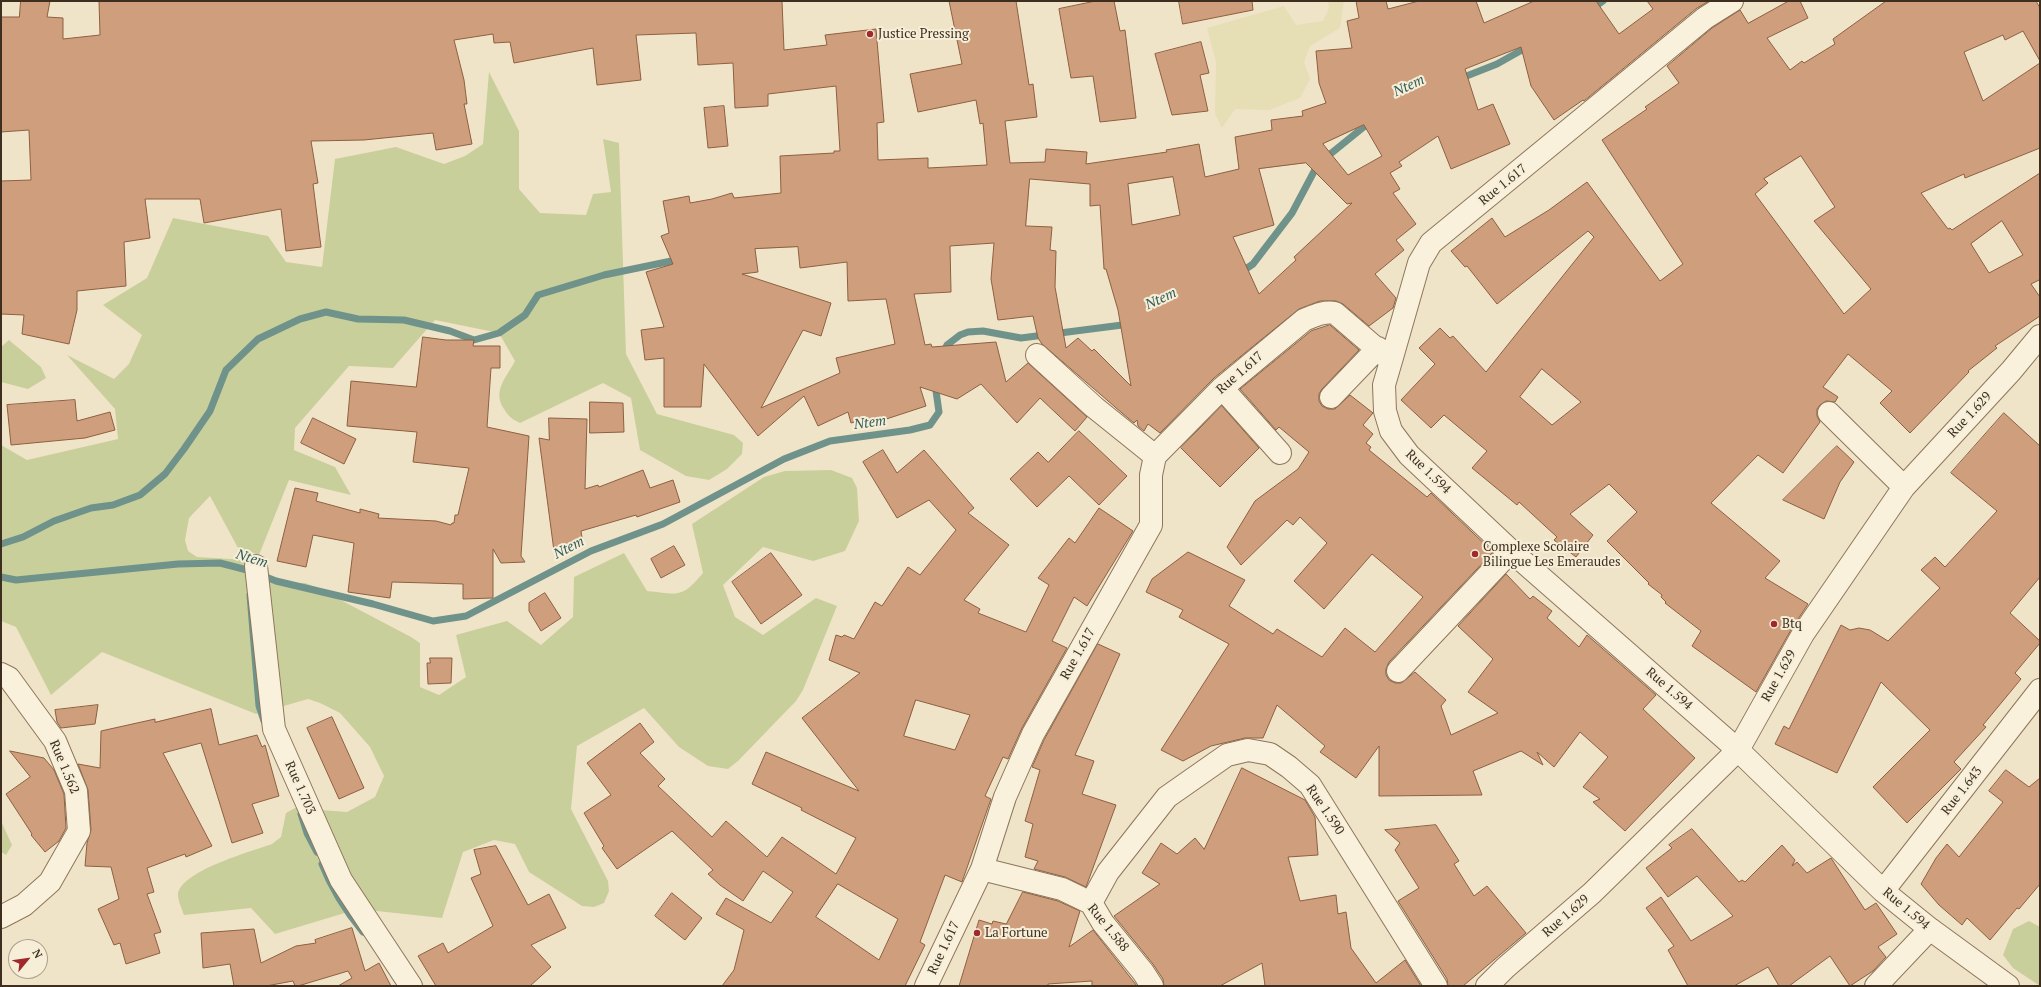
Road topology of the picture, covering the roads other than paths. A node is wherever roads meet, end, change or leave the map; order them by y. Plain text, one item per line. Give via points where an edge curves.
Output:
1 (1732, 1) edge
2 (2040, 336) edge
3 (1037, 355) dead end
4 (1385, 355) junction
5 (1222, 388) junction
6 (1331, 397) dead end
7 (1829, 413) dead end
8 (1280, 453) dead end
9 (1155, 456) junction
10 (1904, 487) junction
11 (1511, 551) junction
12 (256, 566) dead end
13 (1398, 671) dead end
14 (1, 674) edge
15 (2040, 692) edge
16 (1738, 750) junction
17 (982, 869) junction
18 (1883, 890) junction
19 (1091, 903) junction
20 (1, 917) edge
21 (1930, 929) junction
22 (411, 986) edge
23 (926, 986) edge
24 (1152, 986) edge
25 (1436, 986) edge
26 (1487, 986) edge
27 (1876, 986) edge
28 (2008, 986) edge

1 - 4 street, Rue 1.617 via 1705,18 1431,242 1419,263
2 - 10 street, Rue 1.629
3 - 9 street via 1094,407
4 - 5 street, Rue 1.617 via 1343,318 1327,311 1304,320
4 - 6 street
4 - 11 street, Rue 1.594 via 1385,411 1391,431 1409,455
5 - 8 street
5 - 9 street, Rue 1.617
7 - 10 street
9 - 17 street, Rue 1.617 via 1151,475 1151,525 1033,734 1006,797
10 - 16 street, Rue 1.629 via 1803,634
11 - 13 street
11 - 16 street, Rue 1.594
12 - 22 street, Rue 1.703 via 274,729 341,880
14 - 20 street, Rue 1.562 via 9,678 54,742 76,791 79,831 50,882 24,905
15 - 18 street, Rue 1.643
16 - 18 street, Rue 1.594
16 - 26 street, Rue 1.629 via 1592,893
17 - 19 street, Rue 1.588 via 1062,889
17 - 23 street, Rue 1.617
18 - 21 street, Rue 1.594
19 - 24 street, Rue 1.588 via 1103,923 1144,972
19 - 25 street, Rue 1.590 via 1108,872 1167,796 1227,755 1248,750 1270,754 1289,766 1310,785
21 - 27 street
21 - 28 street, Rue 1.594

